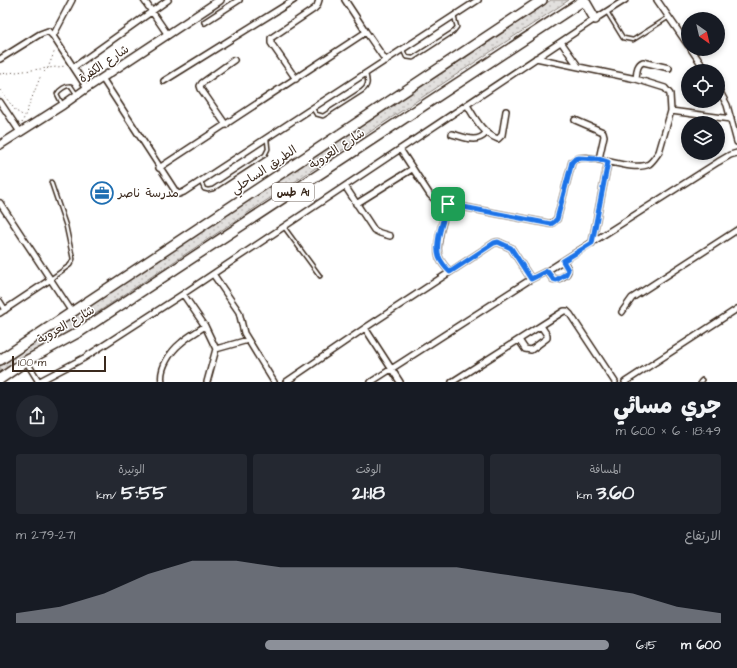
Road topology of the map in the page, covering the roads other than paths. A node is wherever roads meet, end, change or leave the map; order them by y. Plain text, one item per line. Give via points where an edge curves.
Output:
1 (72, 0) edge
2 (144, 0) edge
3 (168, 0) edge
4 (220, 0) edge
5 (239, 0) edge
6 (294, 0) edge
7 (320, 0) edge
8 (345, 0) edge
9 (478, 0) edge
10 (542, 0) edge
11 (584, 0) edge
12 (625, 0) edge
13 (657, 0) edge
14 (151, 10) junction
15 (607, 11) junction
16 (454, 16) junction
17 (669, 17) junction
18 (595, 19) junction
19 (205, 22) dead end
20 (366, 32) junction
21 (168, 35) junction
22 (681, 35) edge
23 (53, 36) junction
24 (561, 42) junction
25 (403, 50) junction
26 (536, 58) junction
27 (0, 59) edge
28 (234, 60) dead end
29 (386, 61) junction
30 (578, 66) junction
31 (74, 67) junction
32 (669, 68) dead end
33 (366, 74) junction
34 (102, 78) junction
35 (296, 79) junction
36 (636, 79) junction
37 (164, 82) dead end
38 (87, 88) junction
39 (77, 95) junction
40 (725, 101) edge
41 (0, 102) edge
42 (63, 105) junction
43 (466, 105) junction
44 (313, 108) junction
45 (2, 109) edge
46 (506, 111) dead end
47 (671, 111) junction
48 (731, 119) junction
49 (575, 120) dead end
50 (226, 125) junction
51 (20, 132) junction
52 (486, 133) junction
53 (452, 134) dead end
54 (266, 138) junction
55 (737, 142) edge
56 (0, 145) edge
57 (400, 149) junction
58 (737, 153) edge
59 (599, 159) junction
60 (608, 162) junction
61 (159, 168) junction
62 (412, 169) junction
63 (51, 182) dead end
64 (201, 182) junction
65 (345, 186) junction
66 (0, 203) edge
67 (356, 204) junction
68 (448, 204) junction
69 (284, 227) junction
70 (737, 230) edge
71 (390, 236) dead end
72 (592, 243) junction
73 (563, 261) junction
74 (547, 271) junction
75 (450, 272) junction
76 (214, 274) junction
77 (320, 276) dead end
78 (51, 279) junction
79 (531, 279) junction
80 (183, 294) junction
81 (0, 302) edge
82 (737, 309) edge
83 (2, 311) edge
84 (72, 312) junction
85 (622, 312) dead end
86 (205, 326) junction
87 (541, 326) junction
88 (365, 328) junction
89 (248, 340) junction
90 (519, 340) junction
91 (216, 350) junction
92 (0, 360) edge
93 (26, 362) junction
94 (391, 368) junction
95 (0, 379) edge
96 (39, 382) edge
97 (162, 382) edge
98 (207, 382) edge
99 (274, 382) edge
100 (286, 382) edge
101 (371, 382) edge
102 (400, 382) edge
103 (452, 382) edge
104 (615, 382) edge
105 (627, 382) edge

1 - 23 street
2 - 14 street
3 - 14 street
4 - 21 street, شارع الكفرة
5 - 19 street
6 - 37 street
7 - 35 street via 314,9 271,40
8 - 20 street
9 - 16 street
10 - 84 highway, الطريق الساحلي / طس A1
11 - 18 highway
11 - 93 highway, شارع العروبة / طس A1 via 81,331
12 - 15 street
13 - 17 street
14 - 21 street
14 - 31 street
15 - 17 lane via 623,38 627,40 632,40
15 - 18 street
16 - 25 street
16 - 25 lane via 457,27 453,32 413,58 406,57
17 - 22 street
18 - 24 street
20 - 29 street
20 - 35 street
21 - 34 street, شارع الكفرة
23 - 27 street via 48,31 44,32
23 - 31 street
24 - 26 street
24 - 30 street
25 - 29 street
26 - 30 street
26 - 43 street
28 - 50 street via 200,86
29 - 33 street
30 - 36 street
31 - 38 street
32 - 36 street via 640,63
33 - 44 street
33 - 44 lane via 367,84 364,89 323,116 316,114
34 - 38 street, شارع الكفرة
34 - 61 street
35 - 50 street
36 - 47 street via 662,86 668,91
38 - 39 street, شارع الكفرة
39 - 42 street, شارع الكفرة
39 - 42 lane via 69,86 58,91 57,96
40 - 48 street
41 - 45 street
42 - 51 street, شارع الكفرة
43 - 52 street
43 - 57 street
44 - 54 street
45 - 51 street
46 - 52 street via 500,138
47 - 48 street
47 - 60 street via 659,152 650,163 634,166
48 - 55 street
49 - 59 street via 603,132
50 - 61 street
51 - 56 street, شارع الكفرة
52 - 53 street via 474,140
54 - 64 street
54 - 64 lane via 268,149 265,155 213,189 204,189
57 - 62 street
57 - 65 street
58 - 72 street via 718,162
59 - 60 street
59 - 68 street via 579,158 572,162 557,219 551,224
60 - 72 street
61 - 64 street via 179,194
62 - 67 street
62 - 68 street via 434,199
63 - 78 lane via 66,226 73,259 70,265
65 - 67 street
65 - 69 street
66 - 78 street
67 - 71 street via 374,230
68 - 75 street via 438,250 439,258
69 - 76 street
69 - 77 lane
70 - 85 street via 632,298
72 - 73 street
73 - 74 street
73 - 74 street via 568,271 558,279 553,279
74 - 79 street
75 - 79 street via 498,242 511,248
75 - 88 street
76 - 80 street
76 - 89 street via 239,312
78 - 83 street
78 - 84 street
79 - 94 street
80 - 86 street
80 - 96 street via 84,358
81 - 83 street
82 - 105 street
84 - 92 highway, الطريق الساحلي / طس A1
86 - 91 street
86 - 97 street via 181,342 170,354 163,368
87 - 90 street
87 - 90 street via 547,338 531,350 525,349
87 - 104 street via 564,311 570,314
88 - 94 street
88 - 100 street
89 - 91 street
89 - 99 street
90 - 103 street
91 - 98 street
93 - 95 highway, شارع العروبة / طس A1
93 - 96 street
94 - 101 street
94 - 102 street

